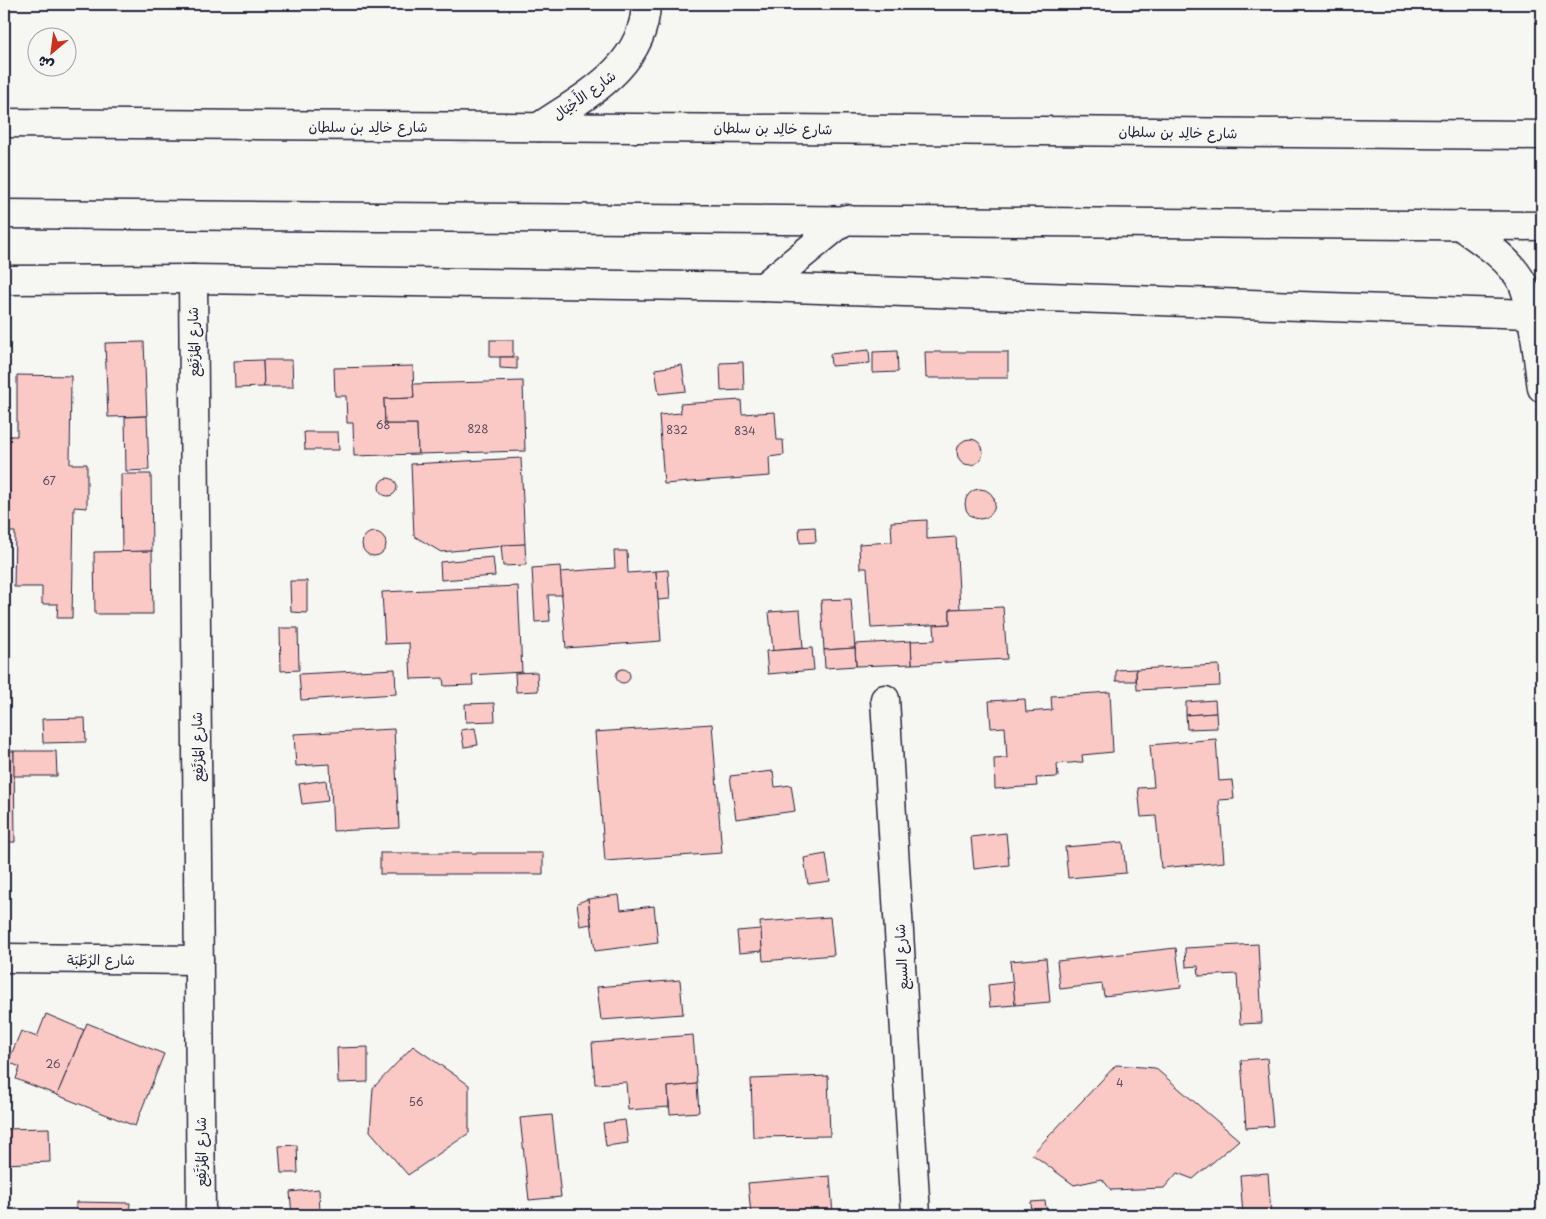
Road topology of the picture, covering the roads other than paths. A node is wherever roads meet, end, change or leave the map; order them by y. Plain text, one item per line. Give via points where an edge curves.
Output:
1 (646, 4) edge
2 (4, 123) edge
3 (538, 127) junction
4 (1542, 135) edge
5 (4, 214) edge
6 (846, 219) junction
7 (1459, 225) junction
8 (1542, 226) edge
9 (193, 279) junction
10 (4, 280) edge
11 (763, 287) junction
12 (1530, 314) junction
13 (1542, 388) edge
14 (885, 699) dead end
15 (4, 958) edge
16 (199, 960) junction
17 (201, 1215) edge
18 (916, 1215) edge

1 - 3 street, شارع الأَجْيَال via 639,37 618,70 595,90
2 - 3 street, شارع خالِد بن سلطان
3 - 4 street, شارع خالِد بن سلطان
5 - 6 street
6 - 7 street
6 - 11 street
7 - 8 street
7 - 12 street via 1502,258 1522,282
9 - 10 street
9 - 11 street
9 - 16 street, شارع المُرْتَفِع
11 - 12 street
12 - 13 street
14 - 18 street, شارع السبع
15 - 16 street, شارع الرُطَبَة
16 - 17 street, شارع المُرْتَفِع

